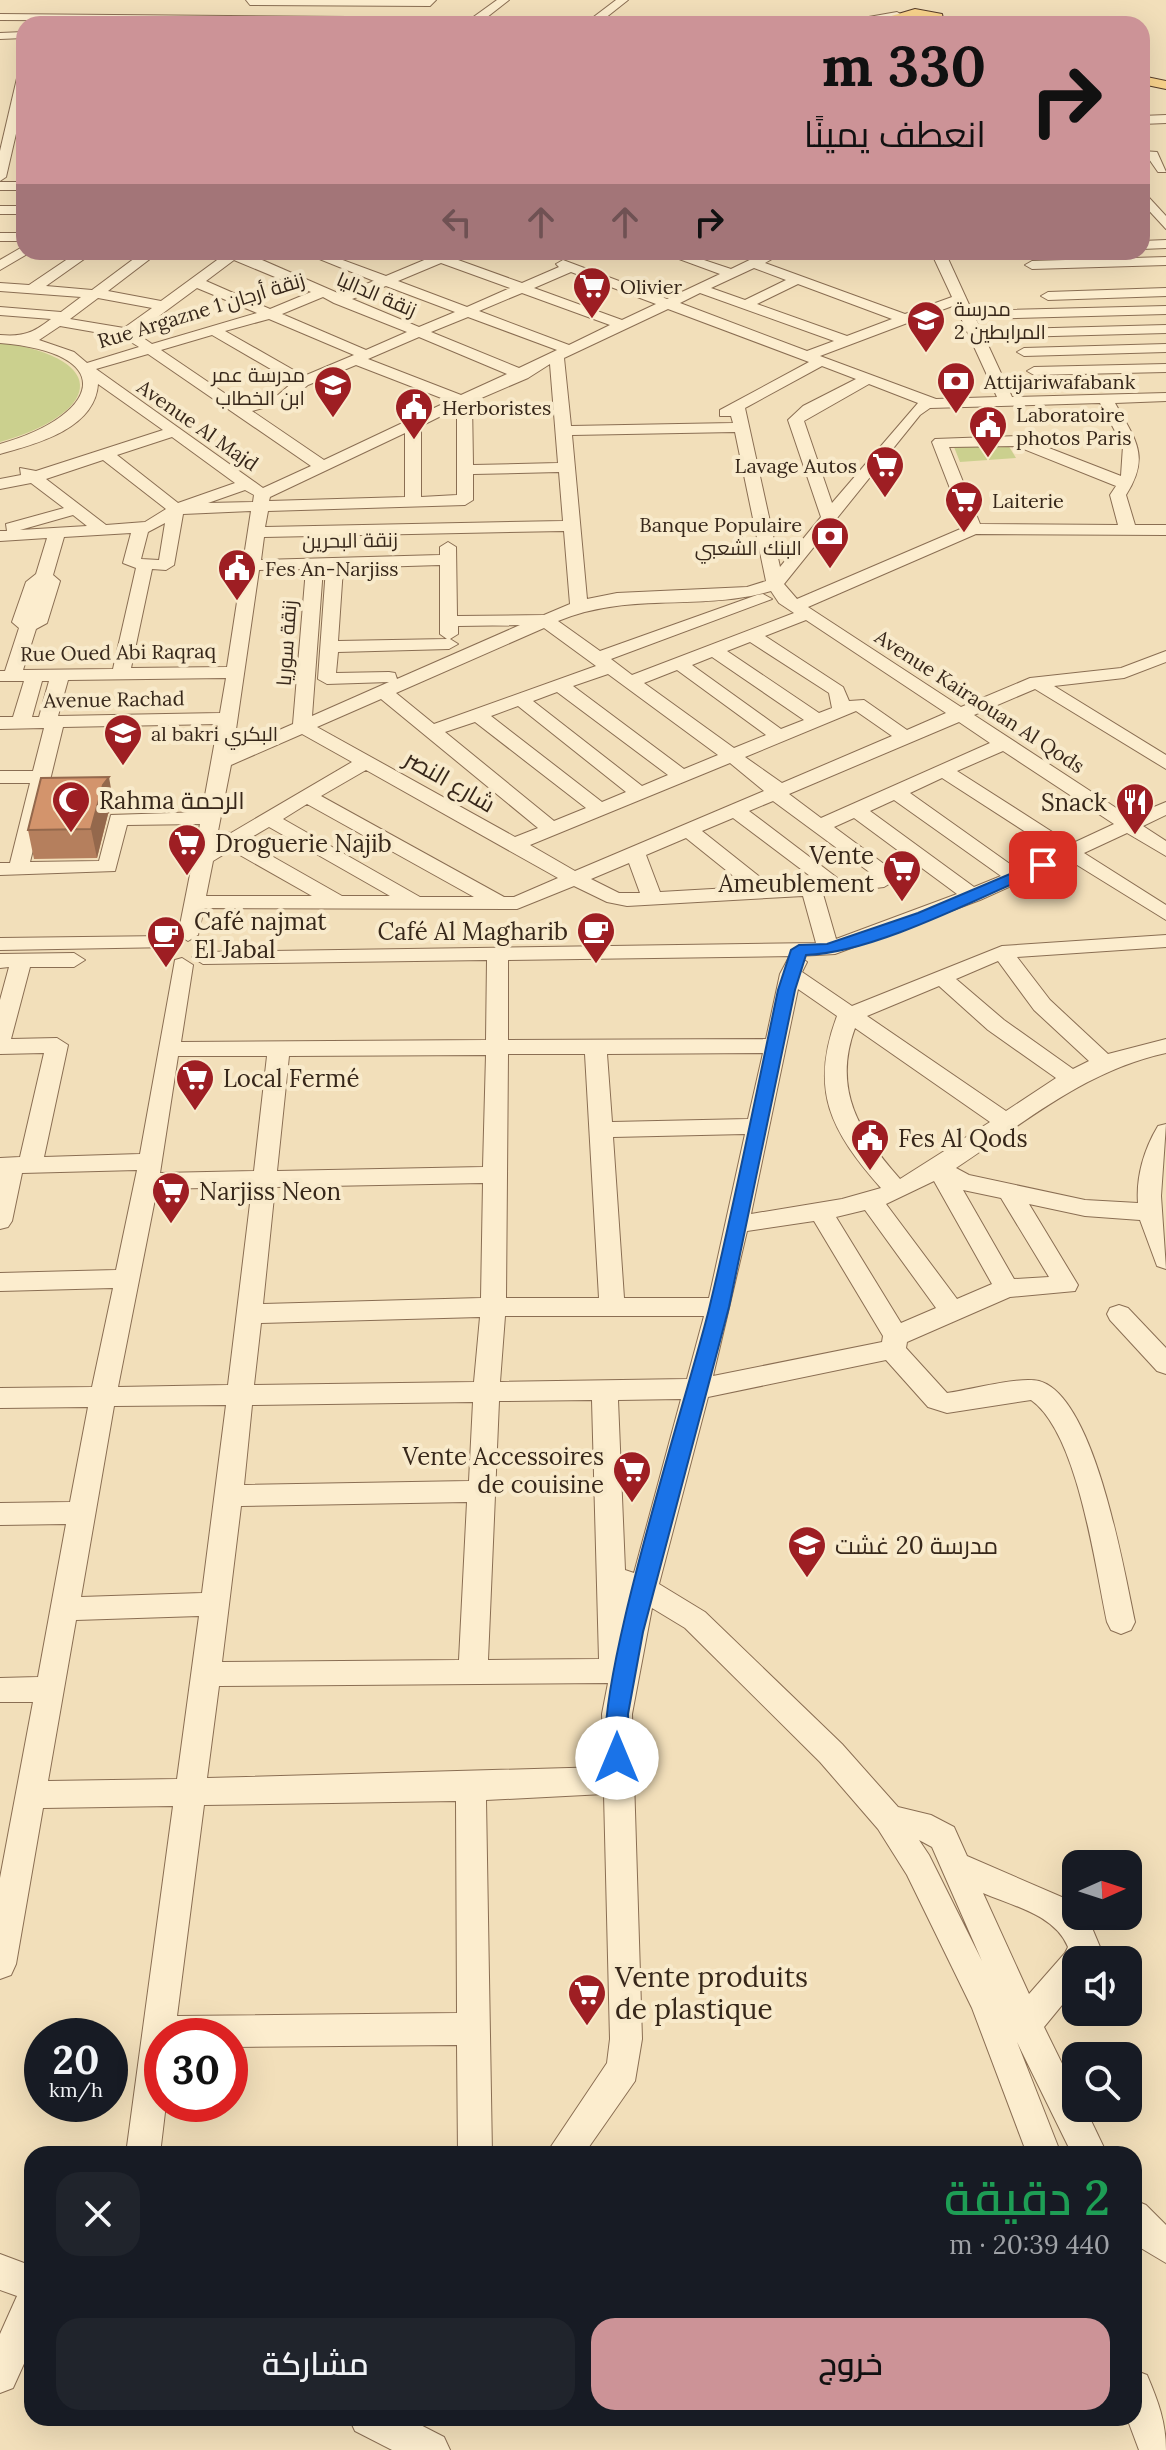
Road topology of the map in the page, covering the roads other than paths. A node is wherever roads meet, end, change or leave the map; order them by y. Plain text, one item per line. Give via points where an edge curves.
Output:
1 (431, 0) edge
2 (504, 0) edge
3 (623, 0) edge
4 (916, 0) edge
5 (251, 1) edge
6 (364, 2) edge
7 (106, 16) edge
8 (145, 16) edge
9 (481, 16) edge
10 (601, 16) edge
11 (902, 16) edge
12 (910, 16) edge
13 (929, 16) edge
14 (0, 95) edge
15 (0, 113) edge
16 (15, 118) edge
17 (1150, 151) edge
18 (2, 160) edge
19 (1164, 169) edge
20 (0, 177) edge
21 (1150, 203) edge
22 (1162, 227) edge
23 (75, 260) edge
24 (141, 260) edge
25 (226, 260) edge
26 (250, 260) edge
27 (330, 260) edge
28 (447, 260) edge
29 (454, 260) edge
30 (691, 260) edge
31 (759, 260) edge
32 (942, 260) edge
33 (1030, 260) edge
34 (1111, 260) edge
35 (450, 261) junction
36 (567, 261) edge
37 (753, 263) junction
38 (730, 273) junction
39 (1166, 276) edge
40 (1120, 278) junction
41 (798, 279) junction
42 (1040, 280) junction
43 (386, 281) junction
44 (196, 282) junction
45 (0, 287) edge
46 (519, 287) junction
47 (34, 288) junction
48 (698, 288) junction
49 (1166, 292) edge
50 (322, 293) junction
51 (1131, 293) junction
52 (94, 294) junction
53 (1048, 296) junction
54 (959, 299) junction
55 (339, 300) junction
56 (668, 303) junction
57 (745, 305) junction
58 (164, 306) junction
59 (1142, 310) junction
60 (1166, 310) edge
61 (0, 311) edge
62 (470, 312) junction
63 (1100, 312) junction
64 (1056, 313) junction
65 (270, 314) junction
66 (1006, 314) junction
67 (967, 315) junction
68 (61, 318) junction
69 (904, 319) junction
70 (622, 325) junction
71 (1166, 329) edge
72 (213, 330) junction
73 (1110, 330) junction
74 (127, 333) junction
75 (417, 333) junction
76 (1015, 333) junction
77 (0, 339) edge
78 (38, 340) junction
79 (847, 341) junction
80 (152, 348) junction
81 (1166, 348) edge
82 (1121, 349) junction
83 (1024, 352) junction
84 (564, 354) junction
85 (360, 357) junction
86 (814, 359) junction
87 (88, 366) junction
88 (1166, 368) edge
89 (1132, 369) junction
90 (1034, 371) junction
91 (523, 375) junction
92 (868, 379) junction
93 (303, 382) junction
94 (1148, 397) junction
95 (1166, 397) edge
96 (1105, 398) junction
97 (1048, 400) junction
98 (1006, 401) junction
99 (465, 402) junction
100 (737, 407) junction
101 (240, 410) junction
102 (933, 419) junction
103 (413, 425) junction
104 (697, 427) junction
105 (742, 427) junction
106 (565, 431) junction
107 (173, 432) junction
108 (0, 449) edge
109 (105, 454) junction
110 (324, 465) junction
111 (568, 467) junction
112 (464, 470) junction
113 (35, 477) junction
114 (0, 484) edge
115 (1126, 484) junction
116 (257, 494) junction
117 (413, 501) junction
118 (324, 503) junction
119 (79, 509) junction
120 (176, 509) junction
121 (829, 517) junction
122 (573, 526) junction
123 (146, 527) junction
124 (448, 528) junction
125 (974, 529) junction
126 (1128, 530) junction
127 (1166, 530) edge
128 (105, 532) junction
129 (258, 532) junction
130 (0, 533) edge
131 (56, 535) junction
132 (448, 560) junction
133 (315, 563) junction
134 (335, 563) junction
135 (145, 565) junction
136 (253, 565) junction
137 (778, 588) junction
138 (579, 606) junction
139 (801, 610) junction
140 (545, 620) junction
141 (448, 621) junction
142 (498, 621) junction
143 (752, 635) junction
144 (449, 644) junction
145 (329, 647) junction
146 (714, 650) junction
147 (1166, 656) edge
148 (604, 662) junction
149 (678, 663) junction
150 (236, 672) junction
151 (35, 675) junction
152 (60, 675) junction
153 (121, 675) junction
154 (6, 676) edge
155 (630, 682) junction
156 (1036, 682) junction
157 (385, 684) junction
158 (559, 685) junction
159 (520, 699) junction
160 (842, 711) junction
161 (960, 714) junction
162 (478, 715) junction
163 (229, 718) junction
164 (302, 719) junction
165 (818, 721) junction
166 (51, 722) junction
167 (0, 723) edge
168 (21, 723) junction
169 (431, 731) junction
170 (780, 737) junction
171 (905, 737) junction
172 (1005, 743) junction
173 (733, 757) junction
174 (222, 762) junction
175 (365, 762) junction
176 (1166, 763) edge
177 (944, 771) junction
178 (0, 777) edge
179 (41, 777) junction
180 (683, 777) junction
181 (776, 791) junction
182 (896, 792) junction
183 (640, 794) junction
184 (306, 796) junction
185 (1166, 808) edge
186 (734, 809) junction
187 (600, 810) junction
188 (856, 810) junction
189 (269, 819) junction
190 (210, 824) junction
191 (1129, 825) junction
192 (820, 826) junction
193 (552, 829) junction
194 (687, 829) junction
195 (231, 842) junction
196 (511, 846) junction
197 (1166, 850) edge
198 (635, 851) junction
199 (1069, 853) junction
200 (203, 858) junction
201 (9, 869) edge
202 (1016, 877) junction
203 (573, 878) junction
204 (837, 887) junction
205 (811, 889) junction
206 (765, 891) junction
207 (973, 896) junction
208 (652, 899) junction
209 (194, 902) junction
210 (337, 902) junction
211 (415, 902) junction
212 (500, 902) junction
213 (1166, 914) edge
214 (1166, 941) edge
215 (826, 942) junction
216 (798, 943) junction
217 (0, 944) edge
218 (185, 950) junction
219 (1002, 952) junction
220 (498, 955) junction
221 (10, 961) edge
222 (791, 974) junction
223 (940, 976) junction
224 (848, 1016) junction
225 (0, 1040) edge
226 (775, 1046) junction
227 (1166, 1046) edge
228 (0, 1047) edge
229 (498, 1047) junction
230 (279, 1048) junction
231 (596, 1048) junction
232 (168, 1049) junction
233 (1104, 1063) junction
234 (1073, 1080) junction
235 (1006, 1122) junction
236 (758, 1126) junction
237 (602, 1130) junction
238 (1166, 1132) edge
239 (14, 1166) edge
240 (939, 1169) junction
241 (148, 1172) junction
242 (496, 1175) junction
243 (264, 1179) junction
244 (897, 1191) junction
245 (1009, 1191) junction
246 (869, 1199) junction
247 (819, 1209) junction
248 (1149, 1212) junction
249 (0, 1221) edge
250 (735, 1225) junction
251 (1166, 1260) edge
252 (127, 1279) junction
253 (0, 1282) edge
254 (1007, 1288) junction
255 (493, 1307) junction
256 (719, 1307) junction
257 (612, 1308) junction
258 (952, 1311) junction
259 (248, 1314) junction
260 (1119, 1314) dead end
261 (894, 1344) junction
262 (1166, 1364) edge
263 (699, 1389) junction
264 (605, 1391) junction
265 (486, 1394) junction
266 (103, 1396) junction
267 (240, 1396) junction
268 (0, 1398) edge
269 (481, 1491) junction
270 (229, 1496) junction
271 (83, 1513) junction
272 (0, 1514) edge
273 (612, 1577) junction
274 (644, 1589) junction
275 (215, 1604) junction
276 (66, 1609) junction
277 (1121, 1622) dead end
278 (619, 1671) junction
279 (473, 1673) junction
280 (206, 1674) junction
281 (51, 1689) junction
282 (0, 1690) edge
283 (618, 1780) junction
284 (471, 1787) junction
285 (189, 1791) junction
286 (32, 1795) junction
287 (889, 1819) junction
288 (959, 1867) junction
289 (1084, 1946) edge
290 (0, 1964) edge
291 (1062, 1980) edge
292 (161, 2018) edge
293 (1026, 2023) junction
294 (474, 2029) junction
295 (248, 2030) edge
296 (147, 2122) edge
297 (144, 2146) edge
298 (475, 2146) edge
299 (569, 2146) edge
300 (1041, 2146) edge
301 (1086, 2146) edge
302 (1142, 2227) edge
303 (1166, 2245) edge
304 (0, 2272) edge
305 (24, 2281) edge
306 (24, 2322) edge
307 (0, 2375) edge
308 (1142, 2409) edge
309 (387, 2426) edge
310 (431, 2450) edge
311 (1158, 2450) edge

1 - 6 street
2 - 9 street
3 - 10 street
4 - 11 main road
5 - 6 street
7 - 8 street
12 - 13 main road
14 - 16 street
15 - 16 street
16 - 18 street
17 - 19 street
18 - 20 street
21 - 22 street
23 - 47 street
24 - 52 street
25 - 44 street
26 - 50 street, زنقة الداليا
27 - 43 street
28 - 35 street
29 - 35 street
30 - 38 street
31 - 37 street
32 - 54 street
33 - 42 street
34 - 40 street
35 - 43 street
35 - 46 street
36 - 46 street
36 - 56 street
37 - 38 street
37 - 41 street
38 - 48 street
39 - 40 street
40 - 42 street
40 - 51 street
41 - 57 street
41 - 69 street
42 - 53 street
43 - 55 street
43 - 62 street
44 - 58 street
44 - 65 street
45 - 47 street
46 - 62 street
46 - 70 street
47 - 52 street
48 - 56 street
48 - 57 street
49 - 51 street
50 - 55 street, زنقة الداليا
50 - 65 street, Rue Argazne 1 زنقة أرجان
51 - 53 street
51 - 59 street
52 - 58 street
52 - 68 street
53 - 64 street
54 - 67 street
54 - 69 street
55 - 75 street, زنقة الداليا
56 - 70 street
56 - 86 street
57 - 79 street
58 - 74 street
59 - 60 street
59 - 63 street
61 - 68 street
62 - 75 street
62 - 84 street
63 - 64 street
63 - 73 street
64 - 66 street
65 - 72 street, Rue Argazne 1 زنقة أرجان
65 - 85 street
66 - 67 street
66 - 76 street
67 - 98 street
68 - 74 street
68 - 78 street
69 - 79 street
70 - 84 street
71 - 73 street
72 - 80 street, Rue Argazne 1 زنقة أرجان
72 - 93 street
73 - 76 street
73 - 82 street
74 - 80 street
75 - 85 street
75 - 91 street, زنقة الداليا
76 - 83 street
77 - 78 street, Avenue Al Majd
78 - 87 street, Avenue Al Majd
79 - 86 street
80 - 87 street, Rue Argazne 1 زنقة أرجان
80 - 101 street
81 - 82 street
82 - 83 street
82 - 89 street
83 - 90 street
84 - 91 street
84 - 106 street
85 - 93 street
85 - 99 street
86 - 92 street
86 - 100 street
87 - 107 street, Avenue Al Majd
87 - 108 street via 91,389 78,413 46,433
88 - 89 street
89 - 90 street
89 - 94 street
90 - 97 street
91 - 99 street
92 - 102 street
92 - 121 street via 798,416
93 - 101 street via 283,398
94 - 95 street
94 - 96 street
96 - 97 street
96 - 115 street via 1136,460
97 - 98 street
98 - 102 street
99 - 103 street
99 - 112 street
100 - 104 street
100 - 105 street
101 - 110 street
102 - 115 street via 1018,441
102 - 121 street via 915,412
102 - 125 street
103 - 110 street
103 - 117 street
104 - 105 street
104 - 106 street
105 - 137 street
106 - 111 street
107 - 109 street
107 - 116 street, Avenue Al Majd
108 - 113 street
109 - 113 street
109 - 120 street
110 - 116 street
110 - 118 street
111 - 112 street
111 - 122 street
112 - 117 street via 465,500
113 - 114 street
113 - 119 street
115 - 126 street via 1118,495
116 - 118 street
116 - 120 street
116 - 120 street
116 - 129 street
117 - 118 street
119 - 128 street
119 - 130 street
120 - 123 street
120 - 135 street via 167,565
121 - 137 street
122 - 124 street
122 - 138 street
123 - 128 street
123 - 135 street via 131,563
124 - 129 street
124 - 132 street
125 - 126 street
125 - 139 street
126 - 127 street
128 - 131 street
129 - 136 street
130 - 131 street
131 - 154 street via 44,577 52,581 48,595 38,623 28,626
132 - 134 street, زنقة البحرين
132 - 141 street
133 - 134 street, زنقة البحرين
133 - 136 street, زنقة البحرين
133 - 164 street, زنقة سوريا
134 - 145 street, زنقة سوريا
135 - 153 street
136 - 150 street
137 - 138 street via 617,598
137 - 139 street, Avenue Kairaouan Al Qods
137 - 148 street
138 - 140 street
139 - 143 street
139 - 161 street, Avenue Kairaouan Al Qods
140 - 142 street
140 - 148 street
140 - 157 street
141 - 142 street
141 - 144 street
142 - 144 street
143 - 146 street
143 - 160 street via 837,691
144 - 145 street
144 - 157 street
145 - 157 street, زنقة سوريا via 327,679
146 - 149 street
146 - 165 street
147 - 156 street via 1124,673
148 - 155 street
148 - 158 street
149 - 155 street
149 - 170 street
150 - 153 street, Rue Oued Abi Raqraq
150 - 163 street
151 - 152 street, Rue Oued Abi Raqraq
151 - 154 street, Rue Oued Abi Raqraq
151 - 168 street
152 - 153 street, Rue Oued Abi Raqraq
152 - 166 street
155 - 173 street
156 - 161 street
156 - 176 street
157 - 164 street
157 - 169 street
158 - 159 street
158 - 180 street
159 - 162 street
159 - 183 street
160 - 165 street
160 - 171 street via 858,704
161 - 171 street
161 - 172 street, Avenue Kairaouan Al Qods
162 - 169 street
162 - 187 street
163 - 166 street, Avenue Rachad
163 - 174 street
164 - 174 street
164 - 175 street, شارع النصر
165 - 170 street
166 - 168 street, Avenue Rachad
166 - 179 street
167 - 168 street, Avenue Rachad
169 - 193 street
170 - 173 street
171 - 181 street
172 - 177 street
172 - 191 street, Avenue Kairaouan Al Qods
173 - 180 street
173 - 181 street
174 - 190 street
175 - 184 street
175 - 196 street, شارع النصر
177 - 182 street
177 - 199 street
178 - 179 street
179 - 201 street
180 - 183 street
181 - 186 street
181 - 192 street
182 - 188 street
182 - 202 street
183 - 187 street
184 - 189 street
184 - 212 street
185 - 191 street
186 - 194 street
186 - 204 street
187 - 193 street
188 - 192 street
188 - 207 street
189 - 195 street
189 - 211 street
190 - 195 street
190 - 200 street
190 - 201 street via 118,819 108,867
191 - 197 street, Avenue Kairaouan Al Qods
191 - 199 street
192 - 204 street, شارع النصر via 885,876 884,881
193 - 196 street
194 - 198 street
194 - 206 street
195 - 200 street
195 - 210 street
196 - 203 street, شارع النصر
198 - 203 street
198 - 208 street
199 - 202 street
199 - 213 street
200 - 209 street
202 - 207 street
203 - 208 street, شارع النصر via 620,899
203 - 212 street via 517,903
204 - 205 street, شارع النصر
205 - 206 street, شارع النصر
205 - 215 street
206 - 208 street, شارع النصر
207 - 215 street via 851,942
209 - 210 street
209 - 218 street
210 - 211 street
211 - 212 street
214 - 219 street
215 - 216 street
216 - 218 street
216 - 220 street
216 - 222 street
217 - 218 street
218 - 220 street
218 - 221 street
218 - 232 street
219 - 223 street
219 - 233 street via 1042,1005
220 - 229 street
221 - 225 street
222 - 224 street
222 - 226 street
223 - 224 street
223 - 234 street via 996,1025
224 - 235 street
224 - 244 street via 834,1057 835,1099 863,1153
226 - 231 street
226 - 236 street
227 - 233 street
228 - 239 street via 57,1045
229 - 230 street
229 - 231 street
229 - 242 street
230 - 232 street
230 - 243 street
231 - 237 street
232 - 241 street
233 - 234 street
234 - 235 street
235 - 240 street
236 - 237 street
236 - 250 street
237 - 257 street
238 - 248 street via 1151,1173
239 - 241 street
239 - 249 street
240 - 244 street
240 - 245 street via 963,1182
240 - 254 street
241 - 243 street
241 - 252 street
242 - 243 street
242 - 255 street
243 - 259 street
244 - 246 street
245 - 248 street via 1085,1208
245 - 254 street via 1066,1285
246 - 247 street
246 - 258 street
247 - 250 street
247 - 261 street
248 - 251 street
250 - 256 street
252 - 253 street
252 - 266 street
254 - 258 street
255 - 257 street
255 - 259 street
255 - 265 street
256 - 257 street
256 - 263 street
258 - 261 street
259 - 267 street
260 - 262 street
261 - 263 street
261 - 277 street via 937,1400 1035,1390 1049,1394 1088,1475
263 - 264 street
263 - 274 street
264 - 265 street
264 - 273 street
265 - 267 street
265 - 269 street
266 - 267 street
266 - 268 street
266 - 271 street
267 - 270 street
269 - 270 street
269 - 279 street
270 - 275 street
271 - 272 street
271 - 276 street
273 - 274 street
273 - 278 street
274 - 278 street
274 - 287 street via 695,1620 831,1753
275 - 276 street
275 - 280 street
276 - 281 street
278 - 279 street
278 - 283 street
279 - 280 street
280 - 285 street
281 - 282 street
281 - 286 street
283 - 284 street
283 - 299 street via 623,2069
284 - 285 street
284 - 294 street
285 - 286 street
285 - 292 street
286 - 290 street
287 - 288 street via 943,1837
287 - 300 street via 918,1865 986,2003
288 - 289 street via 1053,1908 1073,1921
288 - 293 street
291 - 293 street
293 - 301 street
294 - 295 street
294 - 298 street
296 - 297 street
302 - 303 street
304 - 305 street
306 - 307 street
308 - 311 street
309 - 310 street

